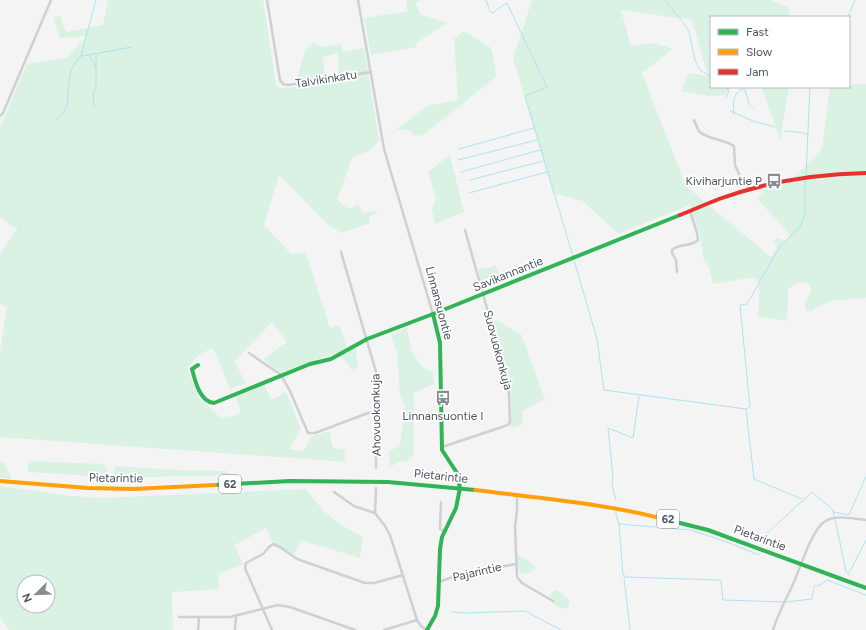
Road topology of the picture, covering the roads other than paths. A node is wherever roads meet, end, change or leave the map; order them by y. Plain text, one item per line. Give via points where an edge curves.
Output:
1 (51, 0) edge
2 (267, 0) edge
3 (358, 0) edge
4 (371, 72) junction
5 (0, 116) edge
6 (694, 120) dead end
7 (866, 173) edge
8 (750, 190) junction
9 (690, 211) junction
10 (465, 230) dead end
11 (341, 252) dead end
12 (677, 272) dead end
13 (483, 294) junction
14 (433, 314) junction
15 (367, 339) junction
16 (250, 352) dead end
17 (198, 365) dead end
18 (281, 375) junction
19 (376, 411) junction
20 (441, 448) junction
21 (376, 468) dead end
22 (0, 482) edge
23 (376, 488) dead end
24 (460, 488) junction
25 (334, 492) dead end
26 (518, 496) junction
27 (441, 502) dead end
28 (374, 513) junction
29 (866, 520) edge
30 (444, 531) junction
31 (516, 564) junction
32 (801, 564) junction
33 (403, 575) junction
34 (439, 582) junction
35 (866, 588) edge
36 (553, 601) dead end
37 (264, 608) junction
38 (236, 616) junction
39 (179, 617) dead end
40 (199, 618) junction
41 (417, 620) junction
42 (198, 630) edge
43 (235, 630) edge
44 (272, 630) edge
45 (355, 630) edge
46 (384, 630) edge
47 (427, 630) edge
48 (773, 630) edge

1 - 5 street
2 - 4 street, Talvikinkatu via 282,84
3 - 4 street, Linnansuontie
4 - 14 street, Linnansuontie via 389,167
6 - 8 street via 703,134 734,146 735,165
7 - 8 street, Savikannantie via 814,177
8 - 9 street, Savikannantie
9 - 12 street via 698,240 672,250
9 - 13 street, Savikannantie
10 - 13 street, Suovuokonkuja
11 - 15 street, Ahovuokonkuja
13 - 14 street, Savikannantie
13 - 20 street, Suovuokonkuja via 508,389 509,424
14 - 15 street, Savikannantie
14 - 20 street, Linnansuontie via 440,343
15 - 18 street, Savikannantie via 331,359
15 - 19 street, Ahovuokonkuja via 376,372
16 - 18 street
17 - 18 street, Savikannantie via 194,366 192,373 204,399 211,403
18 - 19 street via 308,433 312,434
19 - 21 street, Ahovuokonkuja
20 - 24 street via 457,473
22 - 24 street, Pietarintie / 62 via 134,489 347,480
23 - 28 street
24 - 26 street, Pietarintie / 62
24 - 30 street via 456,508
25 - 28 street via 354,506
26 - 31 street, Pajarintie via 515,522
26 - 32 street, Pietarintie / 62 via 583,503 661,518 708,530
27 - 30 street via 440,530
28 - 33 street via 388,530
29 - 32 street via 839,518 825,521
30 - 34 street via 440,549
31 - 34 street, Pajarintie via 458,575
31 - 36 street, Pajarintie via 518,580
32 - 35 street, Pietarintie / 62
32 - 48 street
33 - 37 street via 365,583 297,559 273,544 245,565
33 - 41 street
34 - 47 street via 437,611
37 - 38 street
37 - 44 street
37 - 45 street via 278,605 290,607
38 - 40 street
38 - 43 street
39 - 40 street
40 - 42 street
41 - 46 street
41 - 47 street

